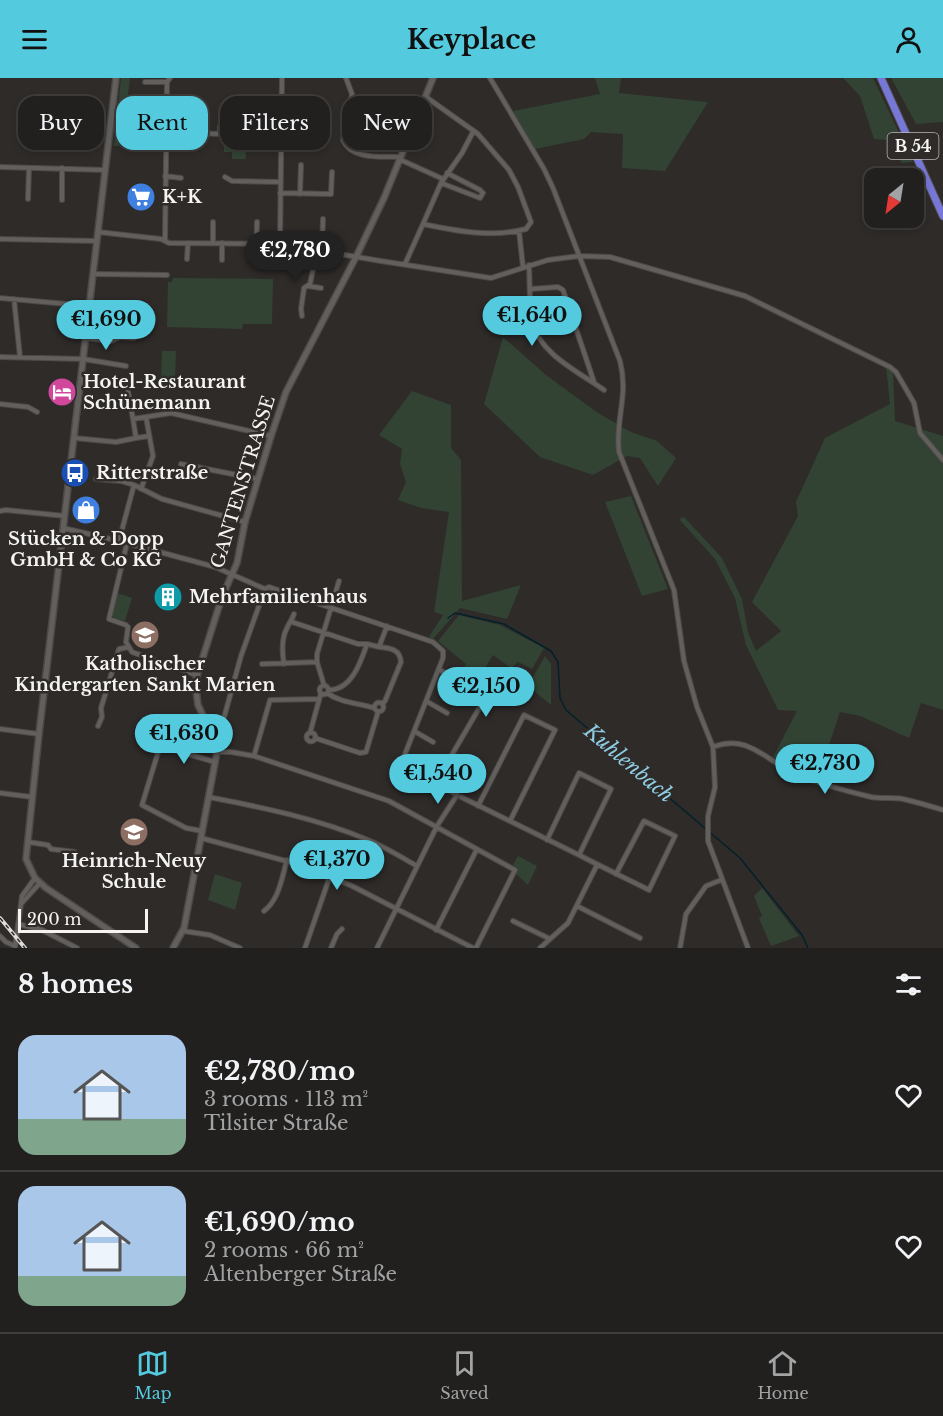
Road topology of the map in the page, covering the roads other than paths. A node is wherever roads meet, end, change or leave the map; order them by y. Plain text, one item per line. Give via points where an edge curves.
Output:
1 (116, 78) edge
2 (282, 78) edge
3 (346, 78) edge
4 (433, 78) edge
5 (490, 78) edge
6 (883, 78) edge
7 (168, 80) edge
8 (145, 82) dead end
9 (167, 96) edge
10 (282, 96) edge
11 (426, 96) edge
12 (432, 101) edge
13 (473, 132) junction
14 (166, 150) edge
15 (281, 150) edge
16 (404, 150) edge
17 (401, 158) junction
18 (301, 165) dead end
19 (0, 167) edge
20 (29, 168) junction
21 (62, 168) junction
22 (105, 170) junction
23 (332, 172) dead end
24 (447, 172) junction
25 (165, 176) junction
26 (225, 177) dead end
27 (181, 178) dead end
28 (442, 181) junction
29 (280, 182) junction
30 (280, 193) junction
31 (300, 194) junction
32 (28, 199) dead end
33 (62, 200) dead end
34 (943, 205) edge
35 (943, 216) edge
36 (323, 219) dead end
37 (213, 222) dead end
38 (257, 222) dead end
39 (423, 224) junction
40 (519, 231) junction
41 (98, 232) junction
42 (0, 239) edge
43 (165, 241) junction
44 (97, 242) junction
45 (213, 242) junction
46 (188, 243) junction
47 (222, 243) junction
48 (257, 243) junction
49 (280, 244) junction
50 (319, 251) junction
51 (579, 255) junction
52 (356, 257) junction
53 (187, 259) dead end
54 (222, 260) dead end
55 (256, 260) dead end
56 (405, 264) junction
57 (529, 265) junction
58 (523, 267) junction
59 (93, 274) junction
60 (167, 275) dead end
61 (307, 285) junction
62 (321, 288) dead end
63 (531, 289) junction
64 (0, 298) edge
65 (14, 299) junction
66 (89, 306) junction
67 (302, 316) dead end
68 (85, 338) junction
69 (134, 338) dead end
70 (0, 357) edge
71 (20, 357) junction
72 (83, 359) junction
73 (126, 366) dead end
74 (594, 383) junction
75 (604, 390) dead end
76 (128, 391) dead end
77 (0, 404) edge
78 (37, 412) dead end
79 (146, 417) junction
80 (133, 419) junction
81 (149, 436) junction
82 (271, 436) junction
83 (74, 438) junction
84 (136, 438) junction
85 (943, 460) edge
86 (181, 464) dead end
87 (96, 479) dead end
88 (258, 480) junction
89 (134, 485) junction
90 (141, 489) junction
91 (0, 511) edge
92 (65, 516) junction
93 (245, 522) junction
94 (63, 528) junction
95 (119, 541) junction
96 (127, 543) junction
97 (232, 575) junction
98 (339, 581) dead end
99 (266, 589) junction
100 (331, 608) junction
101 (294, 614) dead end
102 (292, 622) junction
103 (387, 626) junction
104 (323, 632) junction
105 (367, 644) junction
106 (129, 647) junction
107 (379, 648) junction
108 (317, 662) junction
109 (262, 664) dead end
110 (284, 664) junction
111 (439, 669) junction
112 (196, 675) junction
113 (324, 685) junction
114 (328, 691) junction
115 (321, 693) junction
116 (318, 699) junction
117 (426, 701) junction
118 (382, 704) junction
119 (374, 708) junction
120 (378, 712) junction
121 (447, 713) dead end
122 (98, 726) dead end
123 (0, 729) edge
124 (414, 730) junction
125 (310, 733) junction
126 (39, 734) junction
127 (315, 738) junction
128 (215, 741) junction
129 (433, 742) dead end
130 (713, 747) junction
131 (217, 752) junction
132 (254, 756) junction
133 (215, 762) junction
134 (436, 782) junction
135 (0, 793) edge
136 (32, 797) junction
137 (208, 797) junction
138 (461, 797) dead end
139 (478, 806) junction
140 (943, 810) edge
141 (510, 821) junction
142 (436, 826) junction
143 (201, 834) junction
144 (547, 840) junction
145 (28, 842) junction
146 (477, 849) junction
147 (75, 852) dead end
148 (579, 855) junction
149 (286, 860) junction
150 (597, 865) junction
151 (417, 866) junction
152 (616, 874) junction
153 (330, 876) junction
154 (35, 878) junction
155 (721, 880) junction
156 (40, 883) junction
157 (20, 905) junction
158 (577, 906) junction
159 (395, 910) junction
160 (264, 911) dead end
161 (513, 921) dead end
162 (18, 924) junction
163 (342, 929) dead end
164 (436, 930) junction
165 (183, 932) junction
166 (0, 936) edge
167 (640, 938) dead end
168 (550, 939) junction
169 (15, 947) edge
170 (77, 948) edge
171 (136, 948) edge
172 (173, 948) edge
173 (240, 948) edge
174 (305, 948) edge
175 (331, 948) edge
176 (377, 948) edge
177 (474, 948) edge
178 (540, 948) edge
179 (680, 948) edge
180 (748, 948) edge

1 - 22 main road
2 - 10 street
3 - 17 street via 352,94 343,140 346,147 369,156
4 - 11 main road, GANTENSTRASSE
5 - 51 street via 544,169
6 - 34 highway, B 54
6 - 35 highway, B 54
7 - 8 street
7 - 9 street
12 - 13 street
13 - 24 street
13 - 40 street via 509,170 518,187 531,222
14 - 25 street
15 - 29 street
16 - 17 main road, GANTENSTRASSE
17 - 28 street
17 - 52 main road, GANTENSTRASSE
18 - 31 street
19 - 20 street
20 - 21 street
20 - 32 street
21 - 22 street
21 - 33 street
22 - 41 main road
23 - 31 street via 331,194
24 - 28 street
24 - 28 street via 483,193 480,198
25 - 27 street
25 - 43 street
26 - 29 street via 232,181
28 - 39 street
29 - 30 street
30 - 31 street
30 - 49 street
36 - 50 street
37 - 45 street
38 - 48 street
39 - 40 street via 468,233
39 - 56 street
40 - 58 street
41 - 43 street
41 - 44 main road
42 - 44 street
43 - 46 street
44 - 59 main road
45 - 46 street
45 - 47 street
46 - 53 street
47 - 48 street
47 - 54 street
48 - 49 street
48 - 55 street
49 - 50 street
50 - 52 street
50 - 61 street
51 - 57 street
51 - 85 street via 618,258 745,296 885,364 896,372 914,403 920,433
51 - 130 street via 624,375 619,452 674,590 684,661
52 - 56 street
52 - 82 main road, GANTENSTRASSE via 286,392
56 - 58 street via 491,278
57 - 58 street
57 - 63 street
59 - 60 street
59 - 66 main road
61 - 62 street
61 - 67 street via 300,309
63 - 74 street via 532,320 539,338
63 - 74 street via 563,290
64 - 65 street
65 - 66 street
65 - 71 street
66 - 68 main road
68 - 69 street
68 - 72 main road
70 - 71 street
71 - 72 street
72 - 73 street
72 - 83 main road
74 - 75 street
76 - 80 street
77 - 78 street
79 - 80 street
79 - 81 street
79 - 82 street via 166,413
80 - 84 street
81 - 84 street
81 - 90 street via 153,456
82 - 88 main road, GANTENSTRASSE
83 - 84 street via 116,442
83 - 92 main road
86 - 88 street
87 - 89 street
88 - 93 main road, GANTENSTRASSE
89 - 90 street
89 - 95 street
90 - 93 street via 162,499
91 - 92 street
92 - 94 main road
93 - 97 main road, GANTENSTRASSE
94 - 95 street
94 - 126 main road
95 - 96 street
96 - 97 street
96 - 106 street via 109,619 128,627
97 - 99 street
97 - 112 main road, GANTENSTRASSE
98 - 100 street
99 - 100 street
99 - 128 street
100 - 103 street
100 - 104 street
101 - 102 street
102 - 104 street
102 - 110 street via 283,642
103 - 107 street
103 - 111 street via 438,645 444,654
104 - 105 street
104 - 108 street
105 - 107 street
105 - 114 street via 359,668 349,680
106 - 112 street via 136,654
106 - 122 street via 119,649
107 - 118 street via 396,651 401,662
108 - 110 street
108 - 113 street
109 - 110 street
111 - 117 street
111 - 134 street via 480,699 481,705
112 - 128 main road, GANTENSTRASSE via 198,705
113 - 114 street
113 - 115 street
114 - 115 street
114 - 119 street via 336,700
115 - 116 street
116 - 125 street
116 - 132 street via 270,700
117 - 121 street
117 - 124 street
118 - 119 street via 378,702
118 - 120 street via 382,711
119 - 120 street
120 - 127 street via 366,752
123 - 126 street
124 - 129 street
124 - 134 street via 404,763
125 - 127 street
125 - 127 street via 308,741
126 - 136 main road
128 - 131 main road, GANTENSTRASSE
130 - 140 street via 738,742 812,780 872,797 902,799
130 - 155 street via 715,788 706,832
131 - 132 street
131 - 133 main road, GANTENSTRASSE
132 - 142 street via 370,793
133 - 137 main road, GANTENSTRASSE
133 - 143 street via 160,746 142,805
134 - 142 street via 457,795
135 - 136 street
136 - 145 main road
137 - 143 main road, GANTENSTRASSE
137 - 151 street via 343,831
138 - 139 street
139 - 141 street
139 - 141 street via 524,715 555,730
141 - 144 street
142 - 146 street
142 - 151 street
143 - 149 street
143 - 165 main road, GANTENSTRASSE
144 - 148 street
144 - 148 street via 579,773 611,789
145 - 147 street
145 - 154 main road via 26,859
146 - 164 street
146 - 177 street via 515,870
148 - 150 street
149 - 153 street
149 - 160 street via 276,896
150 - 152 street
150 - 158 street
151 - 159 street
152 - 152 street via 648,890 675,836 644,821
153 - 159 street
153 - 174 street
154 - 156 main road
154 - 157 street
155 - 179 street via 706,885 686,914
155 - 180 street
156 - 157 street
156 - 171 main road
157 - 162 street
158 - 167 street
158 - 168 street via 568,923
159 - 164 street
159 - 176 street
161 - 168 street
162 - 169 street
162 - 170 street via 42,930
163 - 175 street
164 - 177 street
165 - 172 main road, GANTENSTRASSE
165 - 173 street via 210,935
166 - 169 street
168 - 178 street

